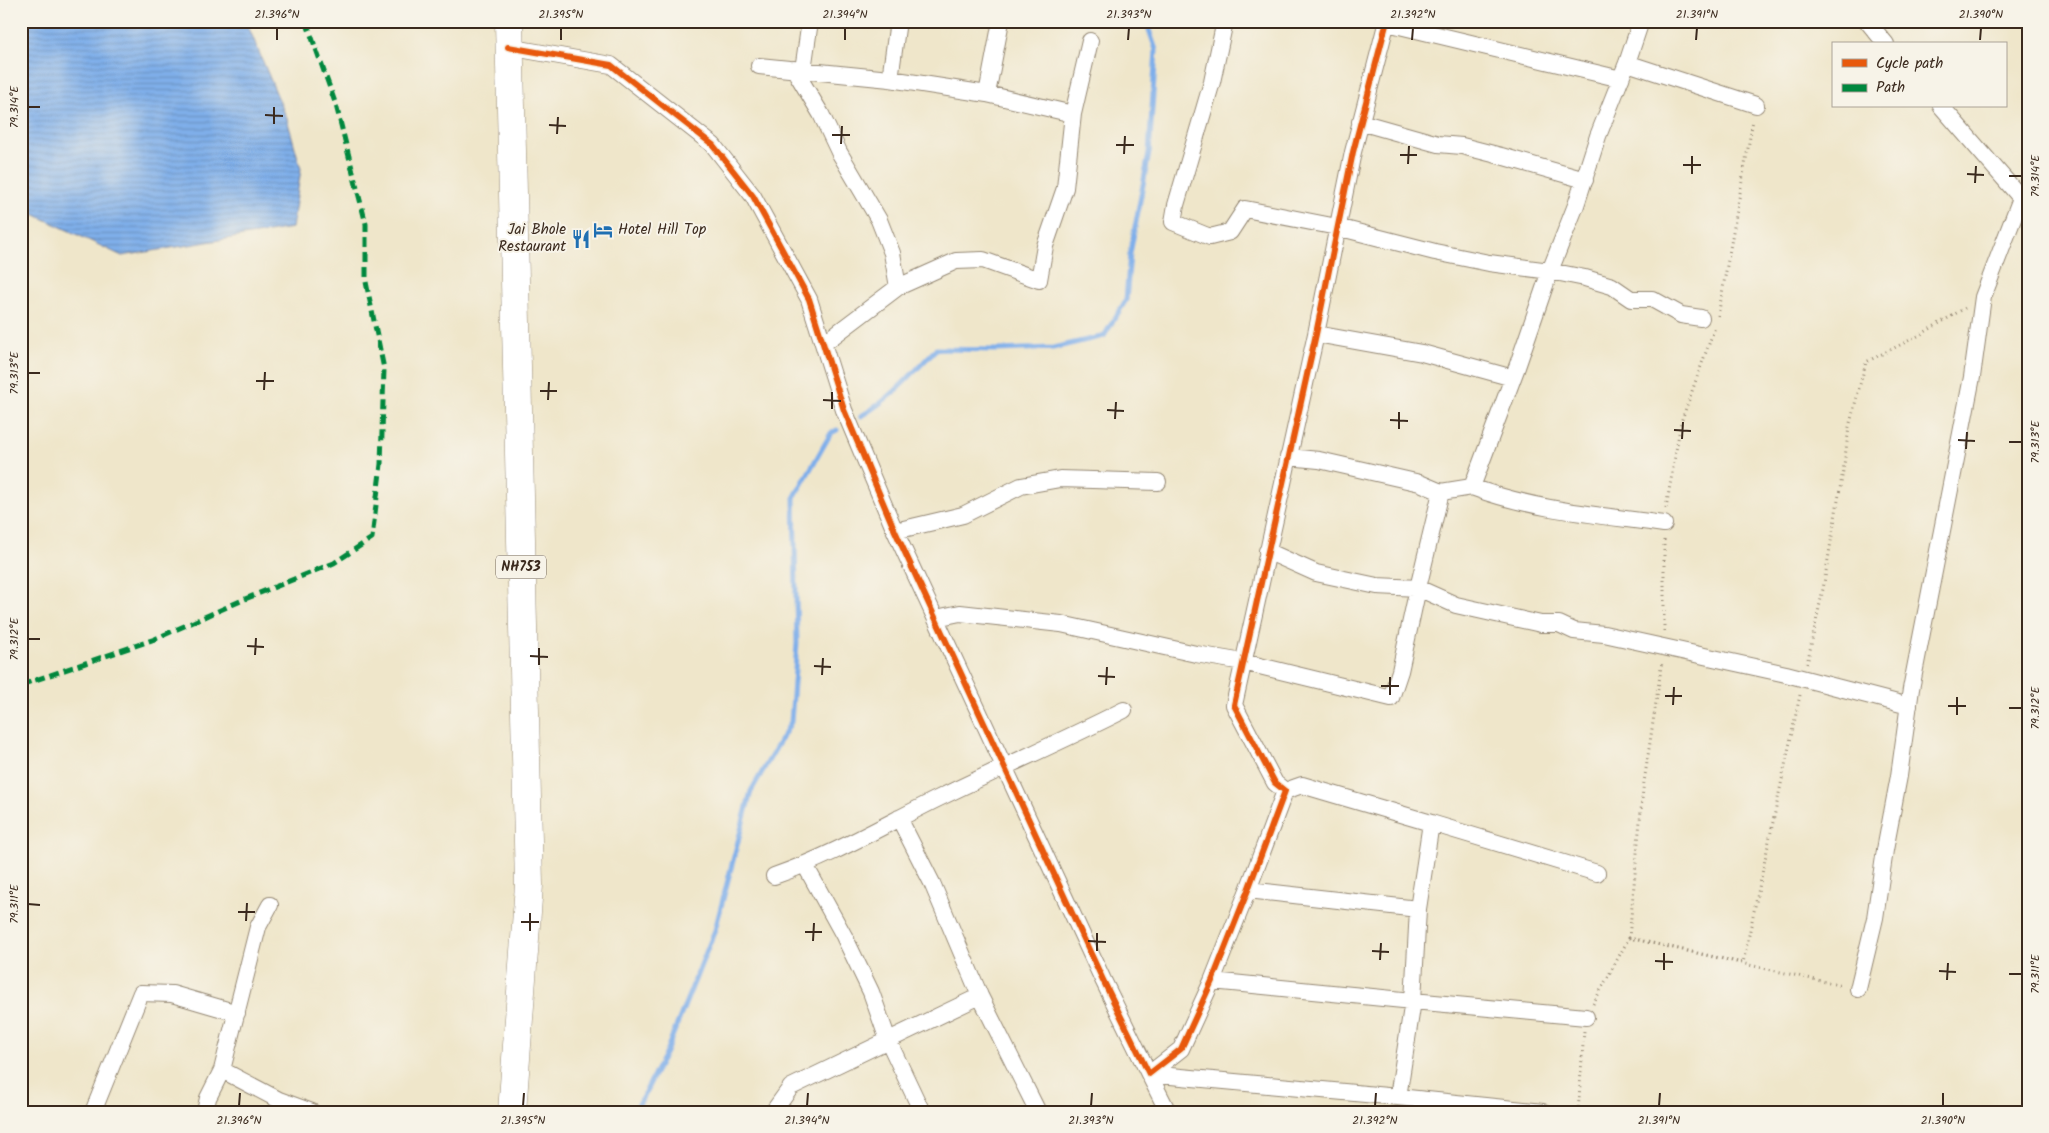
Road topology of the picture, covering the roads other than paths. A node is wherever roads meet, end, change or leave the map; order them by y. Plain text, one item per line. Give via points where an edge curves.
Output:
1 (810, 21) edge
2 (898, 21) edge
3 (1001, 21) edge
4 (1225, 21) edge
5 (1641, 21) edge
6 (1867, 21) edge
7 (1387, 22) edge
8 (508, 34) edge
9 (1090, 41) dead end
10 (1884, 42) edge
11 (1627, 63) junction
12 (759, 66) dead end
13 (798, 70) junction
14 (890, 79) junction
15 (1621, 79) junction
16 (987, 94) junction
17 (1756, 105) road end
18 (1943, 108) edge
19 (1073, 114) junction
20 (1360, 122) junction
21 (1585, 180) junction
22 (2024, 202) edge
23 (1337, 228) junction
24 (1550, 270) junction
25 (898, 286) junction
26 (1701, 318) dead end
27 (1316, 334) junction
28 (824, 343) junction
29 (1513, 378) junction
30 (1288, 457) junction
31 (1158, 482) dead end
32 (1472, 487) junction
33 (1441, 492) junction
34 (1664, 524) road end
35 (895, 531) junction
36 (1267, 551) junction
37 (1418, 588) junction
38 (936, 618) junction
39 (1243, 662) junction
40 (1909, 706) junction
41 (1124, 710) dead end
42 (1005, 767) junction
43 (1285, 791) junction
44 (899, 818) junction
45 (1431, 823) junction
46 (805, 865) junction
47 (1596, 872) dead end
48 (774, 876) dead end
49 (1248, 890) junction
50 (270, 906) dead end
51 (1418, 909) junction
52 (1212, 981) junction
53 (1858, 989) road end
54 (980, 996) junction
55 (1413, 1001) junction
56 (237, 1012) junction
57 (1586, 1017) road end
58 (888, 1040) junction
59 (222, 1070) junction
60 (1149, 1074) junction
61 (1398, 1097) junction
62 (93, 1112) edge
63 (205, 1112) edge
64 (312, 1112) edge
65 (512, 1112) edge
66 (774, 1112) edge
67 (922, 1112) edge
68 (1038, 1112) edge
69 (1168, 1112) edge
70 (1543, 1112) edge

1 - 13 street
2 - 14 street
3 - 16 street
4 - 23 street via 1212,82 1173,222 1210,237 1230,232 1245,208
5 - 11 street
6 - 10 street
7 - 15 street
7 - 20 street
8 - 28 street via 611,65 713,145 753,196 809,299
8 - 65 highway, NH753 via 529,885
9 - 19 street
11 - 15 street
11 - 17 street
12 - 13 street
13 - 14 street
13 - 25 street via 879,220 892,253
14 - 16 street
15 - 21 street via 1598,136
16 - 19 street
18 - 22 street
19 - 25 street via 1064,188 1045,246 1039,280 983,260 974,260 956,261
20 - 21 street
20 - 23 street
21 - 24 street
22 - 40 street via 1983,297 1972,377
23 - 24 street via 1489,263
23 - 27 street
24 - 26 street via 1612,286 1631,299 1652,299 1681,315
24 - 29 street
25 - 28 street
27 - 29 street via 1422,353
27 - 30 street
28 - 35 street via 844,410
29 - 32 street
30 - 33 street via 1319,460
30 - 36 street
31 - 35 street via 1060,479 1021,486 963,515
32 - 33 street
32 - 34 street via 1535,506
33 - 37 street
35 - 38 street
36 - 37 street via 1316,573 1376,586
36 - 39 street
37 - 39 street via 1391,698
37 - 40 street via 1456,605 1541,624 1560,624 1574,631 1604,634
38 - 39 street via 960,613 1062,624
38 - 42 street
39 - 43 street via 1234,705 1275,783
40 - 53 street via 1875,918
41 - 42 street
42 - 44 street
42 - 60 street
43 - 45 street via 1302,785
43 - 49 street
44 - 46 street
44 - 54 street via 932,883
45 - 47 street
45 - 51 street
46 - 48 street
46 - 58 street via 867,984
49 - 51 street
49 - 52 street
50 - 56 street via 258,927
51 - 55 street
52 - 55 street
52 - 60 street via 1181,1049
54 - 58 street
54 - 68 street
55 - 57 street
55 - 61 street
56 - 59 street
56 - 62 street via 172,994 142,993
58 - 66 street via 791,1087
58 - 67 street
59 - 63 street
59 - 64 street via 279,1100
60 - 61 street
60 - 69 street
61 - 70 street

